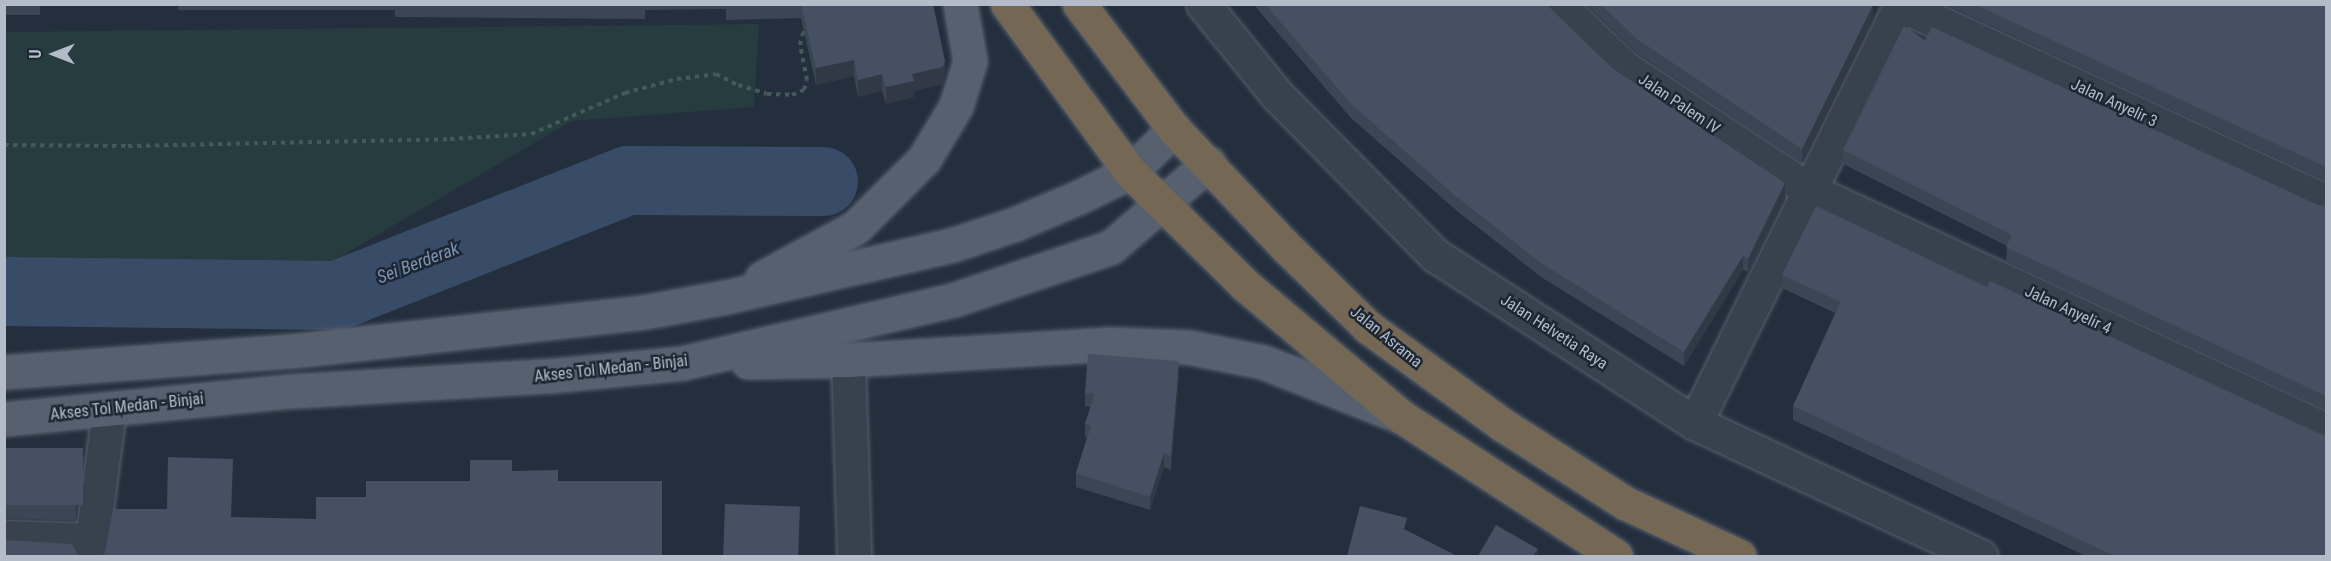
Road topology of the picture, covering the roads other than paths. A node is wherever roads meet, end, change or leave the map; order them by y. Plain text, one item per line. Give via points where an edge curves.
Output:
1 (960, 4) edge
2 (1007, 4) edge
3 (1079, 4) edge
4 (1203, 4) edge
5 (1558, 4) edge
6 (1900, 5) edge
7 (1174, 129) junction
8 (1209, 163) junction
9 (1130, 172) junction
10 (1809, 190) junction
11 (2326, 201) edge
12 (1161, 205) junction
13 (726, 297) junction
14 (848, 360) junction
15 (682, 363) junction
16 (4, 372) edge
17 (109, 410) junction
18 (1402, 417) junction
19 (4, 419) edge
20 (1695, 423) junction
21 (2326, 430) edge
22 (4, 537) edge
23 (91, 548) edge
24 (1603, 553) edge
25 (854, 556) edge
26 (1739, 556) edge
27 (1980, 556) edge

1 - 13 main road via 969,62 956,106 924,159 856,227
2 - 9 highway
3 - 7 highway, Jalan Asrama
4 - 20 street, Jalan Helvetia Raya via 1277,95 1435,255
5 - 10 street, Jalan Palem IV via 1625,68
6 - 10 street
6 - 11 street, Jalan Anyelir 3
7 - 8 highway, Jalan Asrama
7 - 9 main road
8 - 12 main road, Akses Tol Medan - Binjai
8 - 26 highway, Jalan Asrama via 1285,246 1368,327 1503,425 1625,503
9 - 12 highway
9 - 13 main road via 1080,197 952,245
10 - 20 street
10 - 21 street, Jalan Anyelir 4
12 - 15 main road, Akses Tol Medan - Binjai via 1111,247 975,292
12 - 18 highway via 1245,285
13 - 16 main road via 644,312 291,351
14 - 15 main road
14 - 18 main road via 1108,344 1188,347 1263,362
14 - 25 street
15 - 17 main road, Akses Tol Medan - Binjai via 548,376 292,391
17 - 19 main road, Akses Tol Medan - Binjai
17 - 23 street
18 - 24 highway
20 - 27 street, Jalan Helvetia Raya
22 - 23 street

